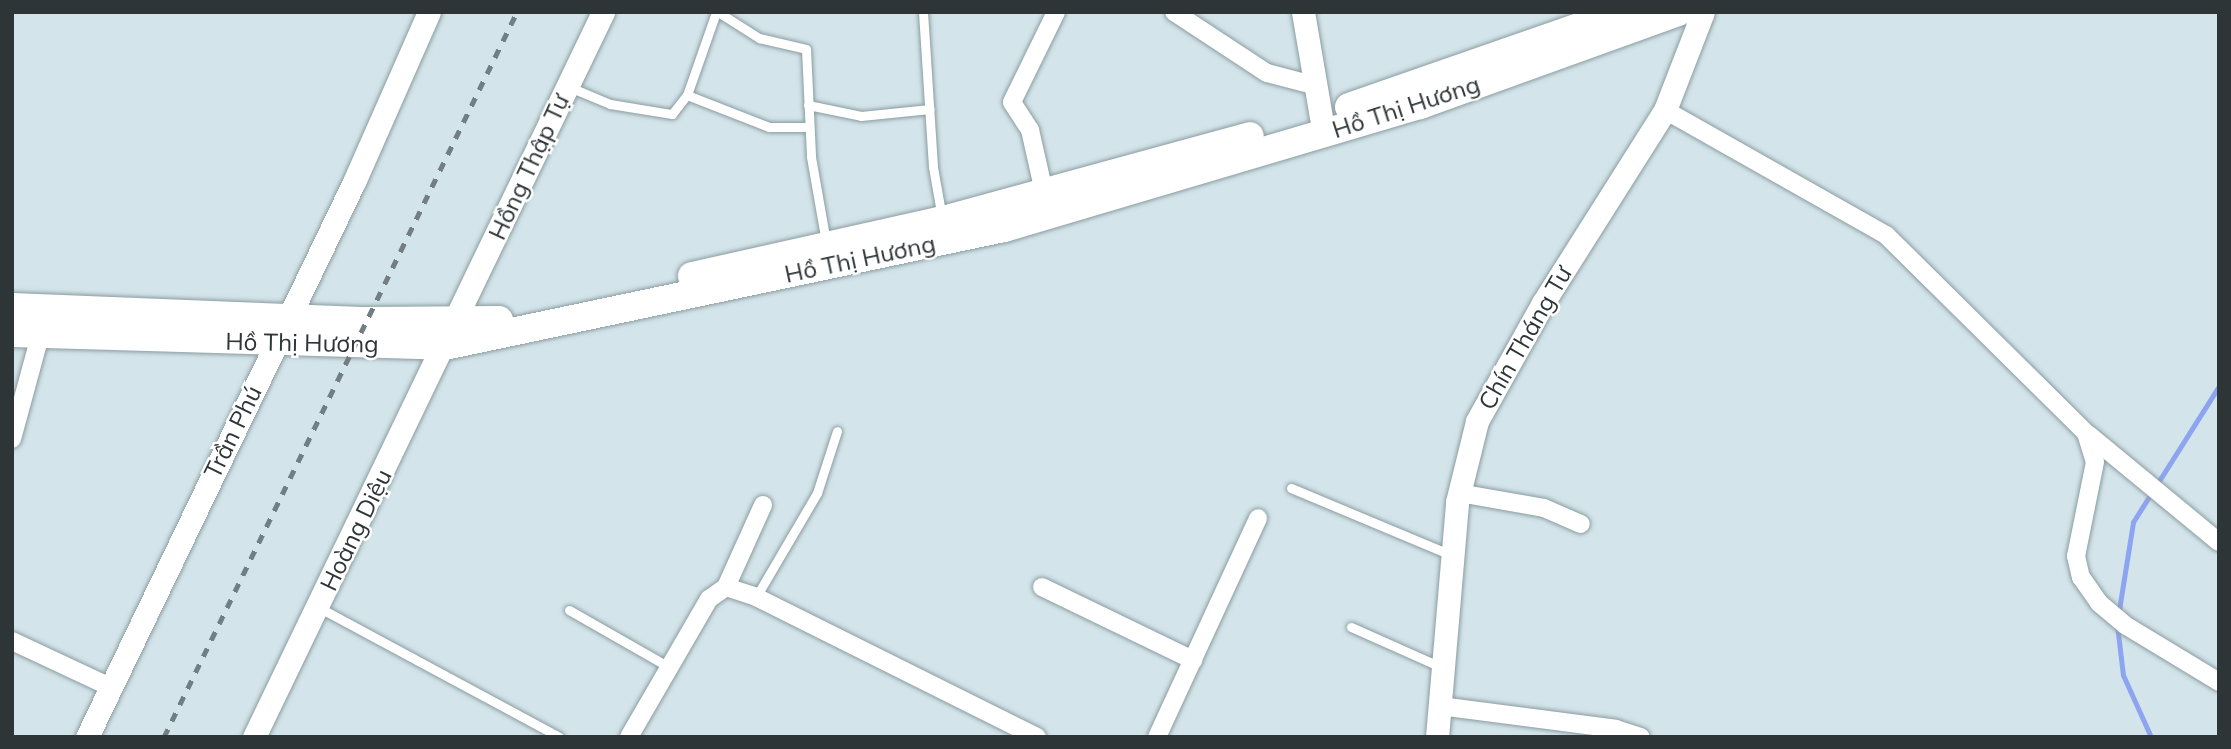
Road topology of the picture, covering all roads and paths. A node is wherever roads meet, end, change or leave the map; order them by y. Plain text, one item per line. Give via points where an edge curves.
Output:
1 (429, 12) edge
2 (603, 12) edge
3 (717, 12) edge
4 (923, 12) edge
5 (1056, 12) edge
6 (1174, 12) edge
7 (1303, 12) edge
8 (1622, 12) edge
9 (1679, 12) edge
10 (1703, 12) edge
11 (566, 85) junction
12 (1317, 86) junction
13 (687, 95) junction
14 (808, 105) junction
15 (930, 109) junction
16 (1665, 110) junction
17 (1321, 117) junction
18 (809, 127) junction
19 (1044, 192) junction
20 (943, 220) junction
21 (826, 244) junction
22 (12, 307) edge
23 (289, 317) junction
24 (44, 321) junction
25 (12, 333) edge
26 (451, 335) junction
27 (276, 343) junction
28 (837, 431) dead end
29 (2086, 433) junction
30 (12, 439) edge
31 (1291, 488) dead end
32 (1459, 493) junction
33 (763, 505) dead end
34 (1258, 518) dead end
35 (1581, 524) dead end
36 (2219, 542) edge
37 (1451, 555) junction
38 (726, 587) junction
39 (1042, 587) dead end
40 (756, 597) junction
41 (318, 607) junction
42 (569, 610) dead end
43 (1350, 627) dead end
44 (12, 640) edge
45 (1193, 660) junction
46 (667, 666) junction
47 (1443, 668) junction
48 (2219, 682) edge
49 (110, 687) junction
50 (1440, 706) junction
51 (1004, 720) junction
52 (87, 737) edge
53 (254, 737) edge
54 (559, 737) edge
55 (629, 737) edge
56 (996, 737) edge
57 (1037, 737) edge
58 (1157, 737) edge
59 (1437, 737) edge
60 (1641, 737) edge

1 - 23 street, Trần Phú
2 - 11 street, Hồng Thập Tự
3 - 13 lane
3 - 14 lane via 759,38 806,50
4 - 15 lane
5 - 19 street via 1012,102 1030,130
6 - 12 street via 1267,72
7 - 12 street
8 - 17 main road, Hồ Thị Hương
9 - 26 main road, Hồ Thị Hương via 1420,105 1004,228
10 - 16 street, Chín Tháng Tư
11 - 13 lane via 610,104 667,115 678,111
11 - 26 street, Hồng Thập Tự
12 - 17 street
13 - 18 lane via 769,127
14 - 15 lane via 861,116
14 - 18 lane
15 - 20 lane
16 - 29 street via 1886,235
16 - 32 street, Chín Tháng Tư via 1484,404
17 - 19 main road, Hồ Thị Hương
18 - 21 lane
19 - 20 main road, Hồ Thị Hương
20 - 21 main road, Hồ Thị Hương
21 - 26 main road, Hồ Thị Hương
22 - 24 main road, Hồ Thị Hương
23 - 24 main road, Hồ Thị Hương
23 - 26 main road, Hồ Thị Hương
23 - 27 street, Trần Phú
24 - 25 main road, Hồ Thị Hương
24 - 27 main road, Hồ Thị Hương
24 - 30 street
26 - 27 main road, Hồ Thị Hương
26 - 41 street, Hoàng Diệu
27 - 49 street, Trần Phú
28 - 40 lane via 817,493
29 - 36 street
29 - 48 street via 2095,461 2076,556 2081,577 2125,625
31 - 37 lane
32 - 35 street via 1544,508
32 - 37 street, Chín Tháng Tư
33 - 38 street
34 - 45 street
37 - 47 street, Chín Tháng Tư
38 - 40 street
38 - 46 street via 709,599
39 - 45 street
40 - 51 street
41 - 53 street, Hoàng Diệu
41 - 54 lane
42 - 46 lane
43 - 47 lane
44 - 49 street
45 - 58 street
46 - 55 street
47 - 50 street, Chín Tháng Tư
49 - 52 street, Trần Phú
50 - 59 street, Chín Tháng Tư
50 - 60 street via 1616,729
51 - 56 street
51 - 57 street

